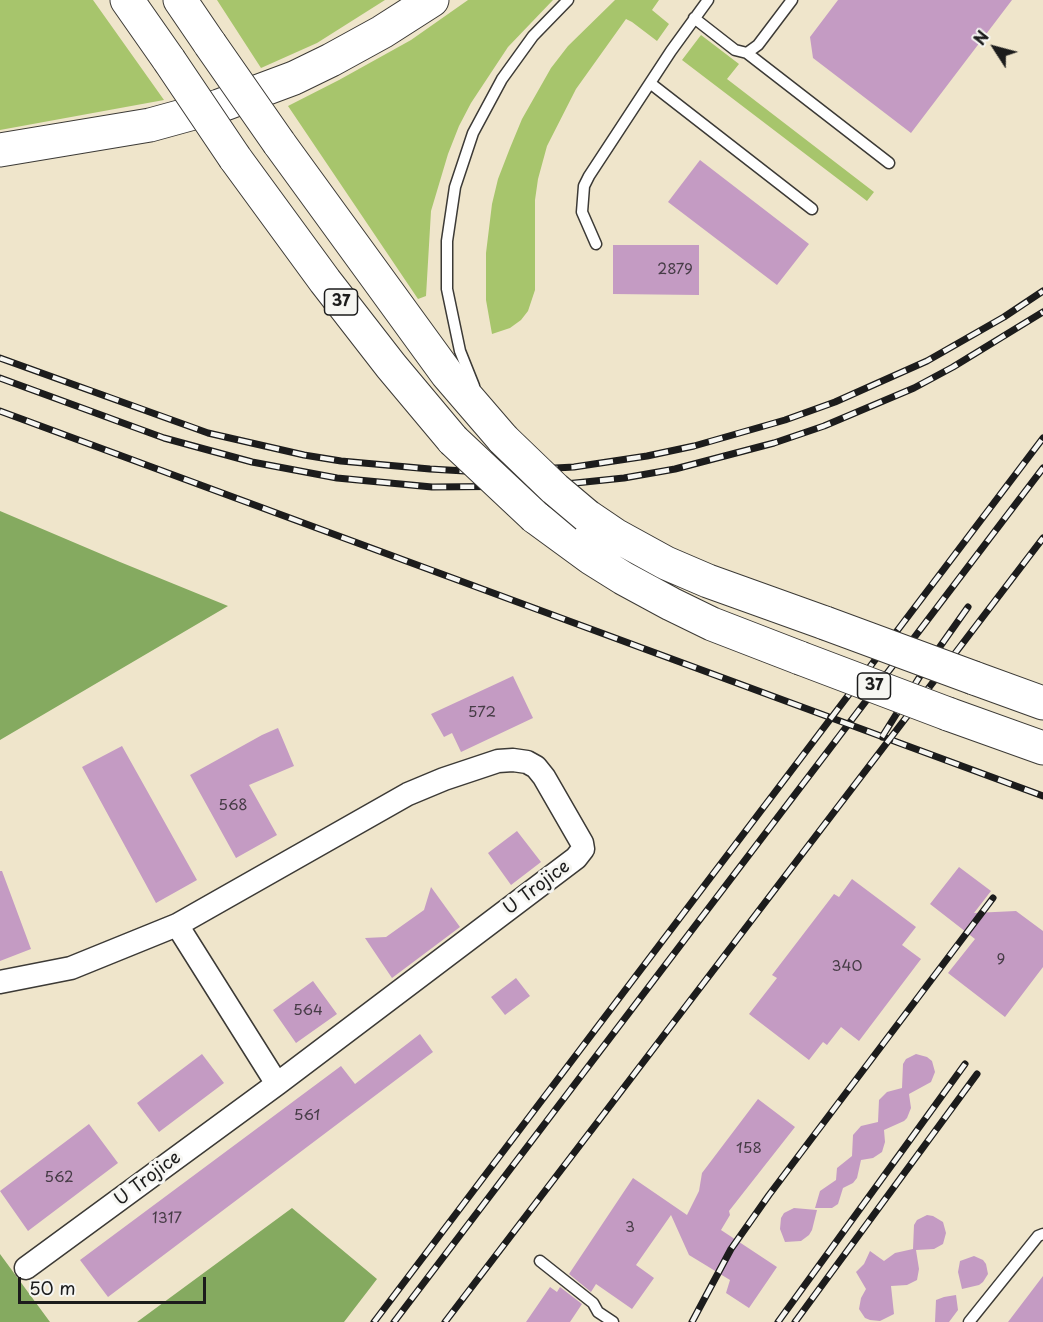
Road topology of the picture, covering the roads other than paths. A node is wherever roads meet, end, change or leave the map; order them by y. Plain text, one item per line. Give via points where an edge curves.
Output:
1 (127, 0) edge
2 (180, 0) edge
3 (432, 0) edge
4 (568, 0) edge
5 (708, 0) edge
6 (792, 0) edge
7 (694, 18) junction
8 (747, 53) junction
9 (650, 82) junction
10 (0, 150) edge
11 (889, 163) dead end
12 (812, 208) dead end
13 (596, 244) dead end
14 (503, 439) junction
15 (1043, 703) edge
16 (1043, 748) edge
17 (177, 925) junction
18 (0, 982) edge
19 (276, 1084) junction
20 (1043, 1234) edge
21 (540, 1261) dead end
22 (27, 1268) dead end
23 (613, 1322) edge
24 (969, 1322) edge

1 - 16 main road, 37, bridge via 235,158 391,366 453,440 535,517 623,578 712,624
2 - 14 main road, 37, bridge via 447,374
3 - 10 main road via 332,60 219,106 150,125
4 - 14 lane via 517,56 489,101 461,165 450,212 446,267 460,351
5 - 7 lane
6 - 8 lane via 758,45
7 - 8 lane via 735,50
7 - 9 lane
8 - 11 lane
9 - 12 lane
9 - 13 lane via 584,186 582,212
14 - 15 main road, 37, bridge via 587,516 666,563
17 - 18 street, U Trojice via 71,968
17 - 19 street
17 - 19 street, U Trojice via 424,787 498,761 527,762 544,777 579,836 581,853
19 - 22 street, U Trojice
20 - 24 lane
21 - 23 lane

